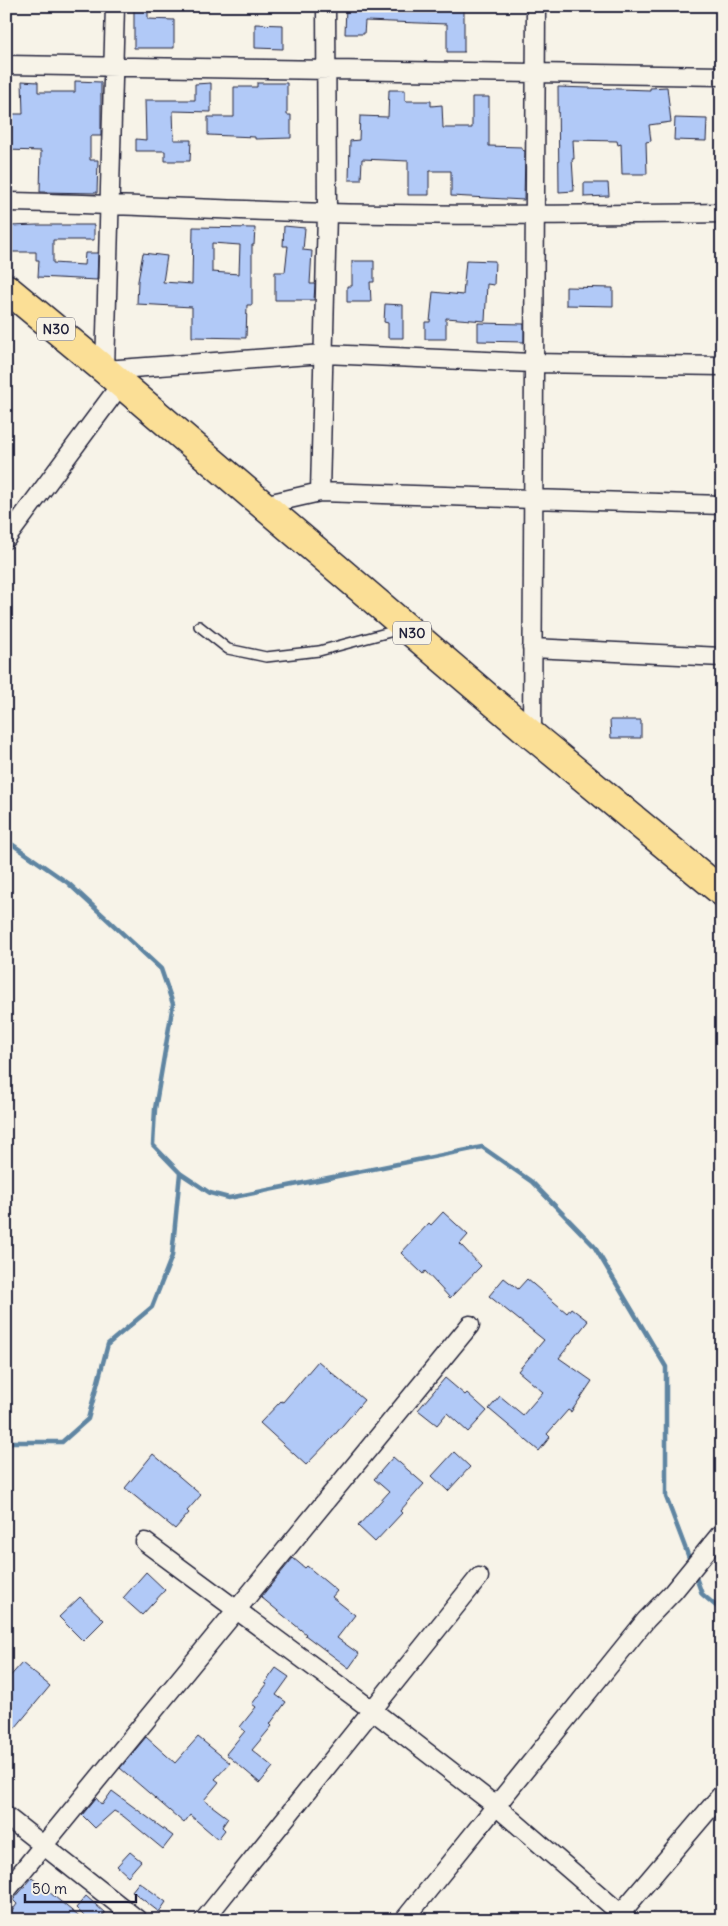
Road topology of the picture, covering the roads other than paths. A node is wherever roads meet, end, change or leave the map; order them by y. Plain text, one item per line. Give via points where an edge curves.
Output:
1 (115, 6) edge
2 (326, 6) edge
3 (536, 6) edge
4 (6, 64) edge
5 (114, 65) junction
6 (326, 69) junction
7 (536, 73) junction
8 (722, 76) edge
9 (6, 202) edge
10 (110, 204) junction
11 (328, 213) junction
12 (722, 213) edge
13 (535, 216) junction
14 (6, 288) edge
15 (324, 354) junction
16 (534, 363) junction
17 (722, 366) edge
18 (113, 377) junction
19 (320, 492) junction
20 (533, 499) junction
21 (263, 505) junction
22 (722, 505) edge
23 (6, 540) edge
24 (199, 626) dead end
25 (406, 627) junction
26 (532, 648) junction
27 (722, 657) edge
28 (532, 735) junction
29 (722, 892) edge
30 (470, 1325) dead end
31 (722, 1532) edge
32 (145, 1542) dead end
33 (479, 1577) dead end
34 (236, 1610) junction
35 (372, 1710) junction
36 (722, 1794) edge
37 (496, 1806) junction
38 (6, 1816) edge
39 (44, 1846) junction
40 (6, 1891) edge
41 (621, 1917) edge
42 (138, 1920) edge
43 (204, 1920) edge
44 (404, 1920) edge

1 - 5 street
2 - 6 street
3 - 7 street
4 - 5 street
5 - 6 street
5 - 10 street
6 - 7 street
6 - 11 street
7 - 8 street
7 - 13 street
9 - 10 street
10 - 11 street
10 - 18 street
11 - 13 street
11 - 15 street
12 - 13 street
13 - 16 street
14 - 18 main road, N30
15 - 16 street
15 - 18 street
15 - 19 street
16 - 17 street
16 - 20 street
18 - 21 main road, N30
18 - 23 street
19 - 20 street
19 - 21 street
20 - 22 street
20 - 26 street
21 - 25 main road, N30
24 - 25 lane via 228,649 266,657 319,651
25 - 28 main road, N30
26 - 27 street
26 - 28 street
28 - 29 main road, N30
30 - 34 street
31 - 37 street via 646,1620
32 - 34 street
33 - 35 street
34 - 35 street
34 - 39 street
35 - 37 street
35 - 43 street
36 - 41 street
37 - 41 street
37 - 44 street
38 - 39 street
39 - 40 street
39 - 42 street

